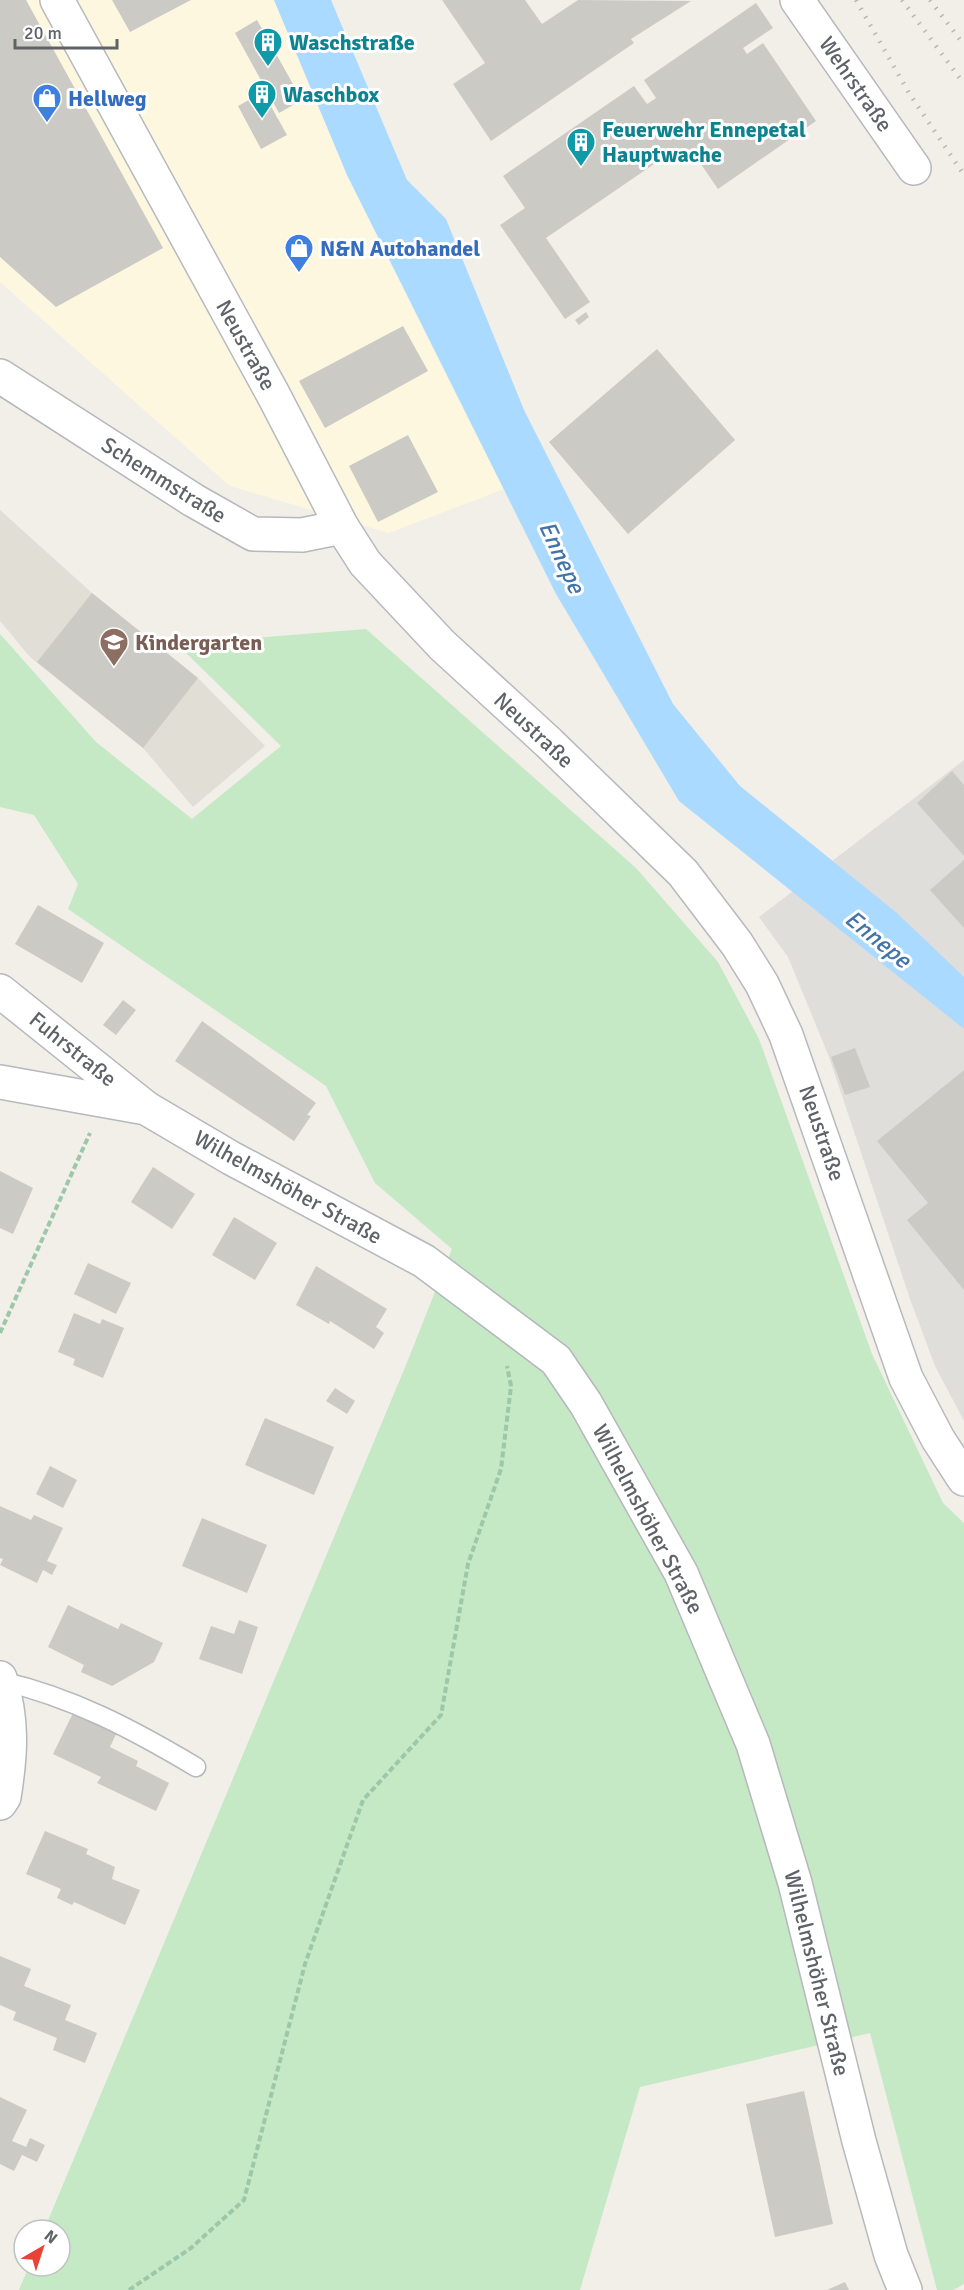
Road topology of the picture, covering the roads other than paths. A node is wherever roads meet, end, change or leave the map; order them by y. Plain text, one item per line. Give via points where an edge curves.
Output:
1 (57, 0) edge
2 (797, 0) edge
3 (915, 168) dead end
4 (0, 376) edge
5 (342, 527) junction
6 (0, 991) edge
7 (0, 1082) edge
8 (146, 1108) junction
9 (964, 1479) edge
10 (0, 1679) edge
11 (196, 1767) dead end
12 (0, 1803) edge
13 (905, 2290) edge

1 - 5 street, Neustraße
2 - 3 street, Wehrstraße
4 - 5 street, Schemmstraße via 253,534 302,535
5 - 9 street, Neustraße via 365,563 396,598 652,841 710,906 737,944 762,984 786,1035 906,1377
6 - 8 street, Fuhrstraße
7 - 8 street, Wilhelmshöher Straße
8 - 13 street, Wilhelmshöher Straße via 424,1261 556,1360 586,1404 681,1573 753,1744 795,1883 859,2141 891,2255
10 - 11 lane via 92,1710
10 - 12 street via 8,1703 11,1754

